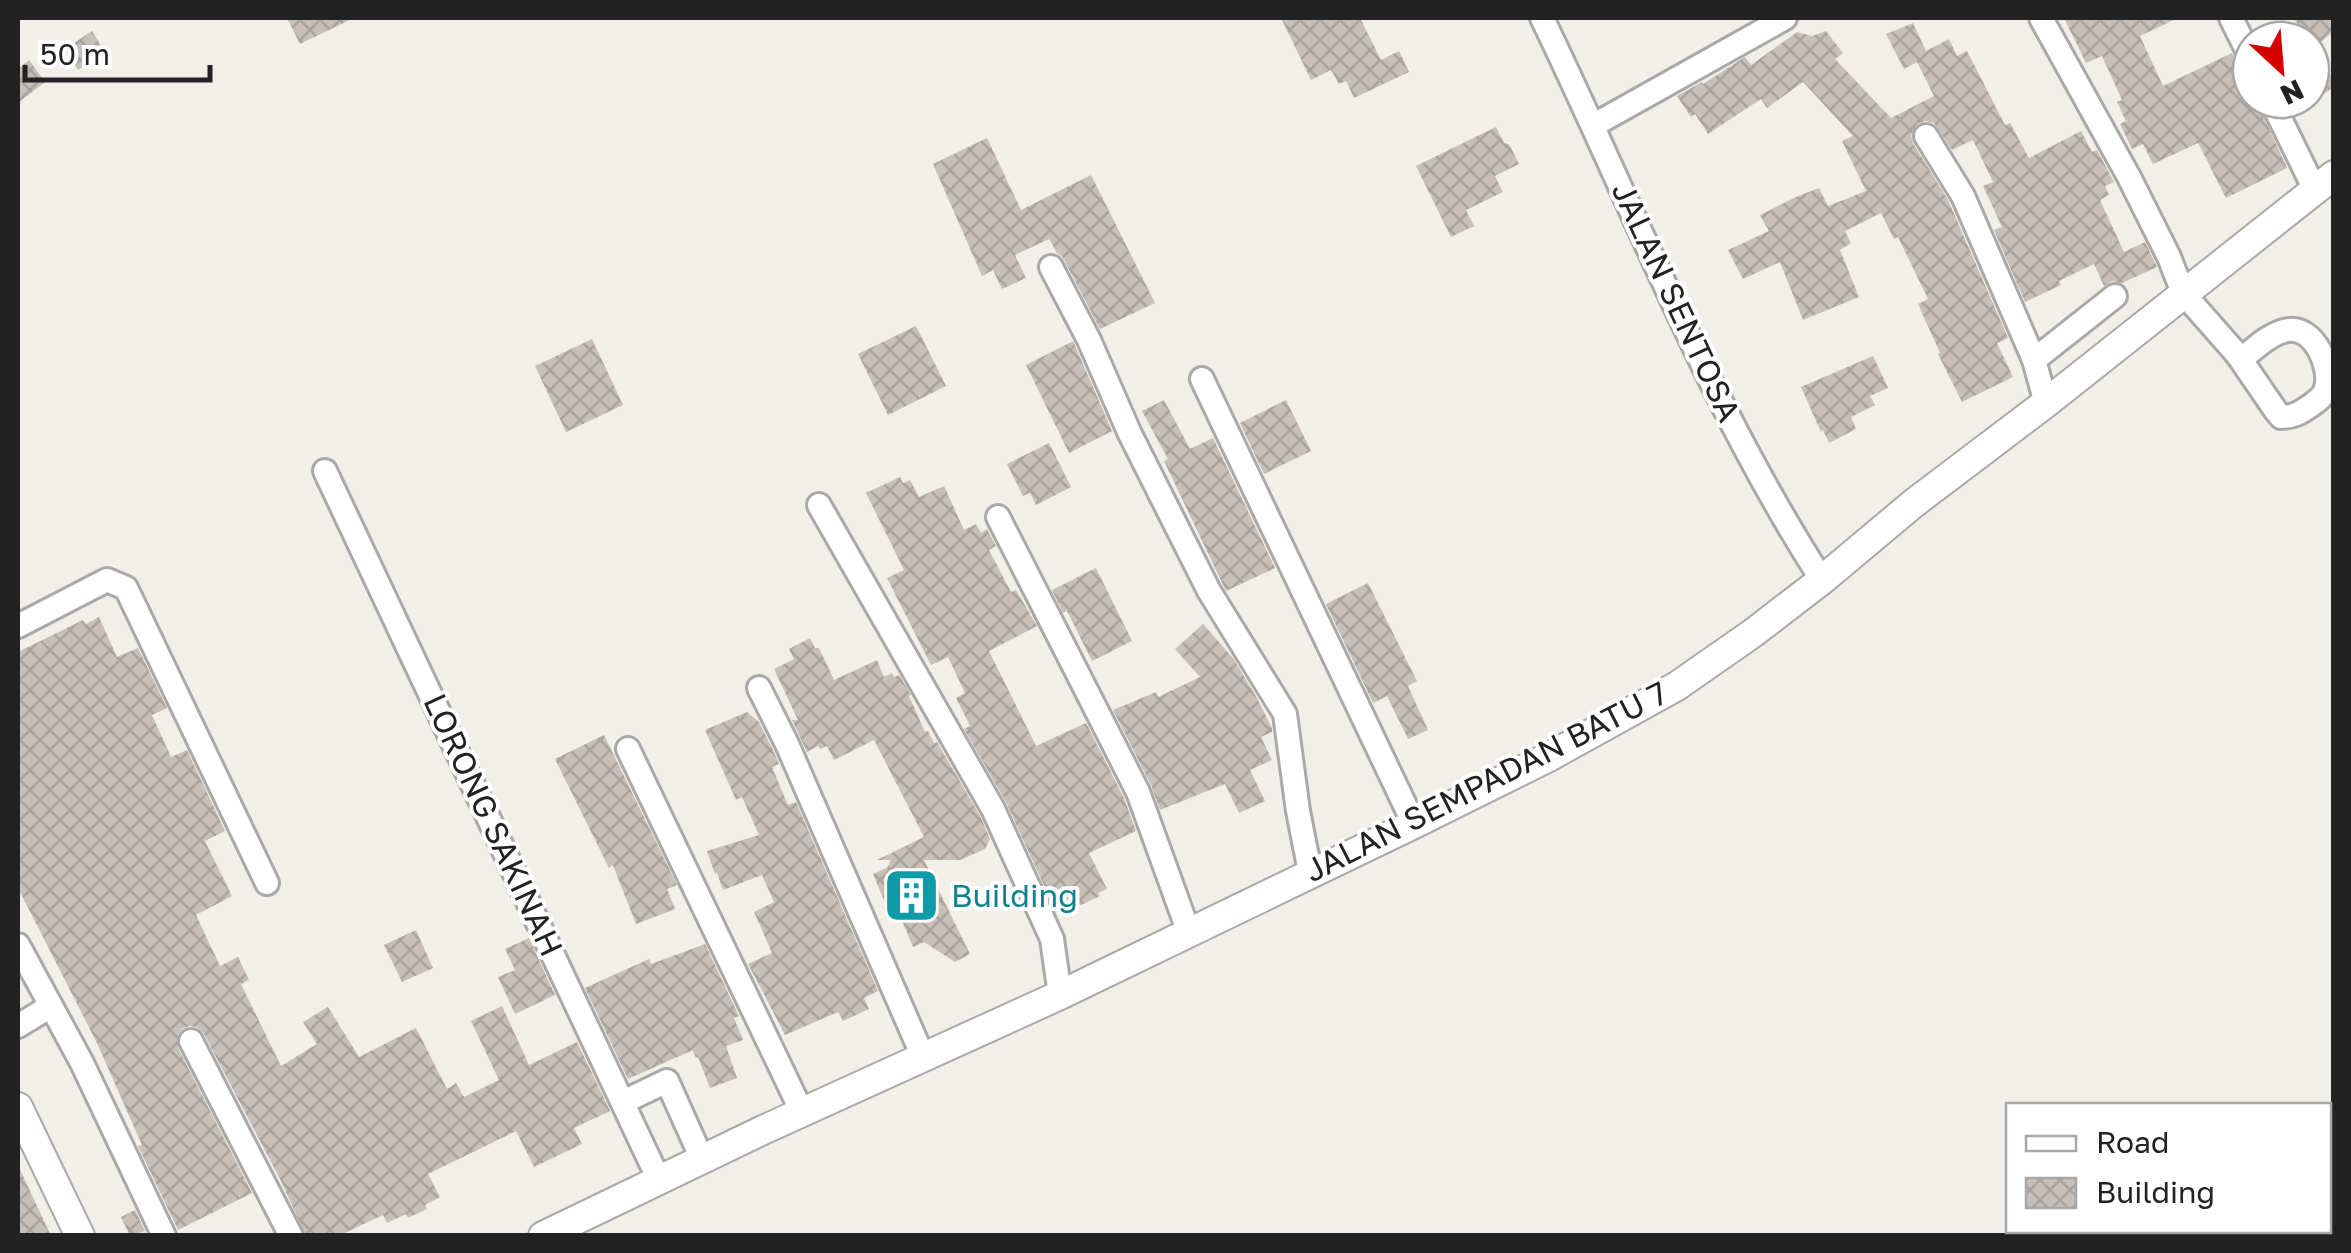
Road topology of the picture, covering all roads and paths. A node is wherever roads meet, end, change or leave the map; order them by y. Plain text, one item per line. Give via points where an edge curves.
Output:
1 (1542, 18) edge
2 (1784, 18) edge
3 (2041, 18) edge
4 (2284, 120) edge
5 (1594, 125) junction
6 (1926, 136) dead end
7 (2324, 182) edge
8 (1051, 268) dead end
9 (2184, 293) junction
10 (2115, 296) dead end
11 (2034, 360) junction
12 (2241, 360) dead end
13 (1202, 379) dead end
14 (2046, 402) junction
15 (325, 471) dead end
16 (819, 505) dead end
17 (998, 517) dead end
18 (1822, 580) junction
19 (18, 626) edge
20 (759, 688) dead end
21 (628, 748) dead end
22 (1414, 824) junction
23 (1310, 872) junction
24 (267, 883) dead end
25 (1188, 932) junction
26 (18, 944) edge
27 (1060, 994) junction
28 (51, 1006) junction
29 (18, 1026) edge
30 (190, 1041) dead end
31 (923, 1057) junction
32 (624, 1102) junction
33 (18, 1107) edge
34 (802, 1112) junction
35 (702, 1159) junction
36 (659, 1180) junction
37 (80, 1236) edge
38 (164, 1236) edge
39 (291, 1236) edge
40 (543, 1236) edge

1 - 5 street, JALAN SENTOSA
2 - 5 street
3 - 9 street
4 - 7 street
5 - 18 street, JALAN SENTOSA via 1674,305 1781,516
6 - 11 street via 1962,196
7 - 9 street, JALAN SEMPADAN BATU 7
8 - 23 street via 1209,591 1285,714
9 - 12 street
9 - 14 street, JALAN SEMPADAN BATU 7
10 - 11 street
11 - 14 street
13 - 22 street
14 - 18 street, JALAN SEMPADAN BATU 7
15 - 32 street, LORONG SAKINAH
16 - 27 street via 993,809 1052,939
17 - 25 street via 1138,792
18 - 22 street, JALAN SEMPADAN BATU 7 via 1676,686
19 - 24 street via 107,580 126,588
20 - 31 street
21 - 34 street
22 - 23 street, JALAN SEMPADAN BATU 7
23 - 25 street, JALAN SEMPADAN BATU 7
25 - 27 street, JALAN SEMPADAN BATU 7
26 - 28 street
27 - 31 street, JALAN SEMPADAN BATU 7
28 - 29 street
28 - 38 street
30 - 39 street
31 - 34 street, JALAN SEMPADAN BATU 7
32 - 35 street via 667,1081
32 - 36 street, LORONG SAKINAH
33 - 37 street
34 - 35 street, JALAN SEMPADAN BATU 7
35 - 36 street, JALAN SEMPADAN BATU 7
36 - 40 street, JALAN SEMPADAN BATU 7

